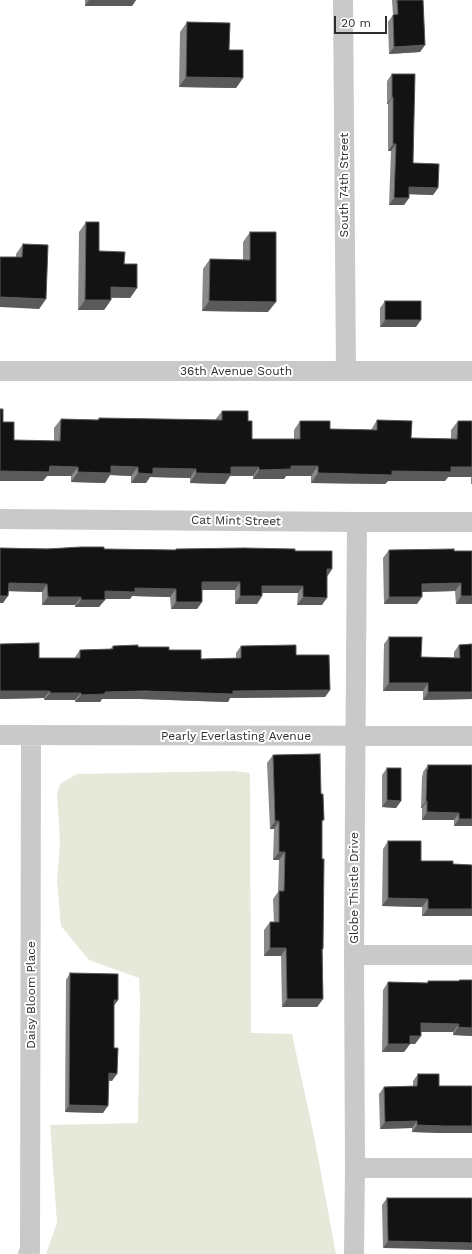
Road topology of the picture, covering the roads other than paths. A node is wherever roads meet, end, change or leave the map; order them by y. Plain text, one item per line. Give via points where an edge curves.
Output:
1 (342, 0) edge
2 (0, 371) edge
3 (346, 371) junction
4 (472, 371) edge
5 (0, 519) edge
6 (357, 522) junction
7 (472, 522) edge
8 (0, 735) edge
9 (31, 735) junction
10 (355, 736) junction
11 (472, 736) edge
12 (354, 955) junction
13 (472, 955) edge
14 (355, 1168) junction
15 (472, 1168) edge
16 (28, 1254) edge
17 (354, 1254) edge

1 - 3 street, South 74th Street
2 - 3 street, 36th Avenue South
3 - 4 street, 36th Avenue South
5 - 6 street, Cat Mint Street
6 - 7 street, Cat Mint Street
6 - 10 street, Globe Thistle Drive
8 - 9 street, Pearly Everlasting Avenue
9 - 10 street, Pearly Everlasting Avenue
9 - 16 street, Daisy Bloom Place
10 - 11 street, Pearly Everlasting Avenue
10 - 12 street, Globe Thistle Drive
12 - 13 street
12 - 14 street, Globe Thistle Drive
14 - 15 street
14 - 17 street, Globe Thistle Drive

